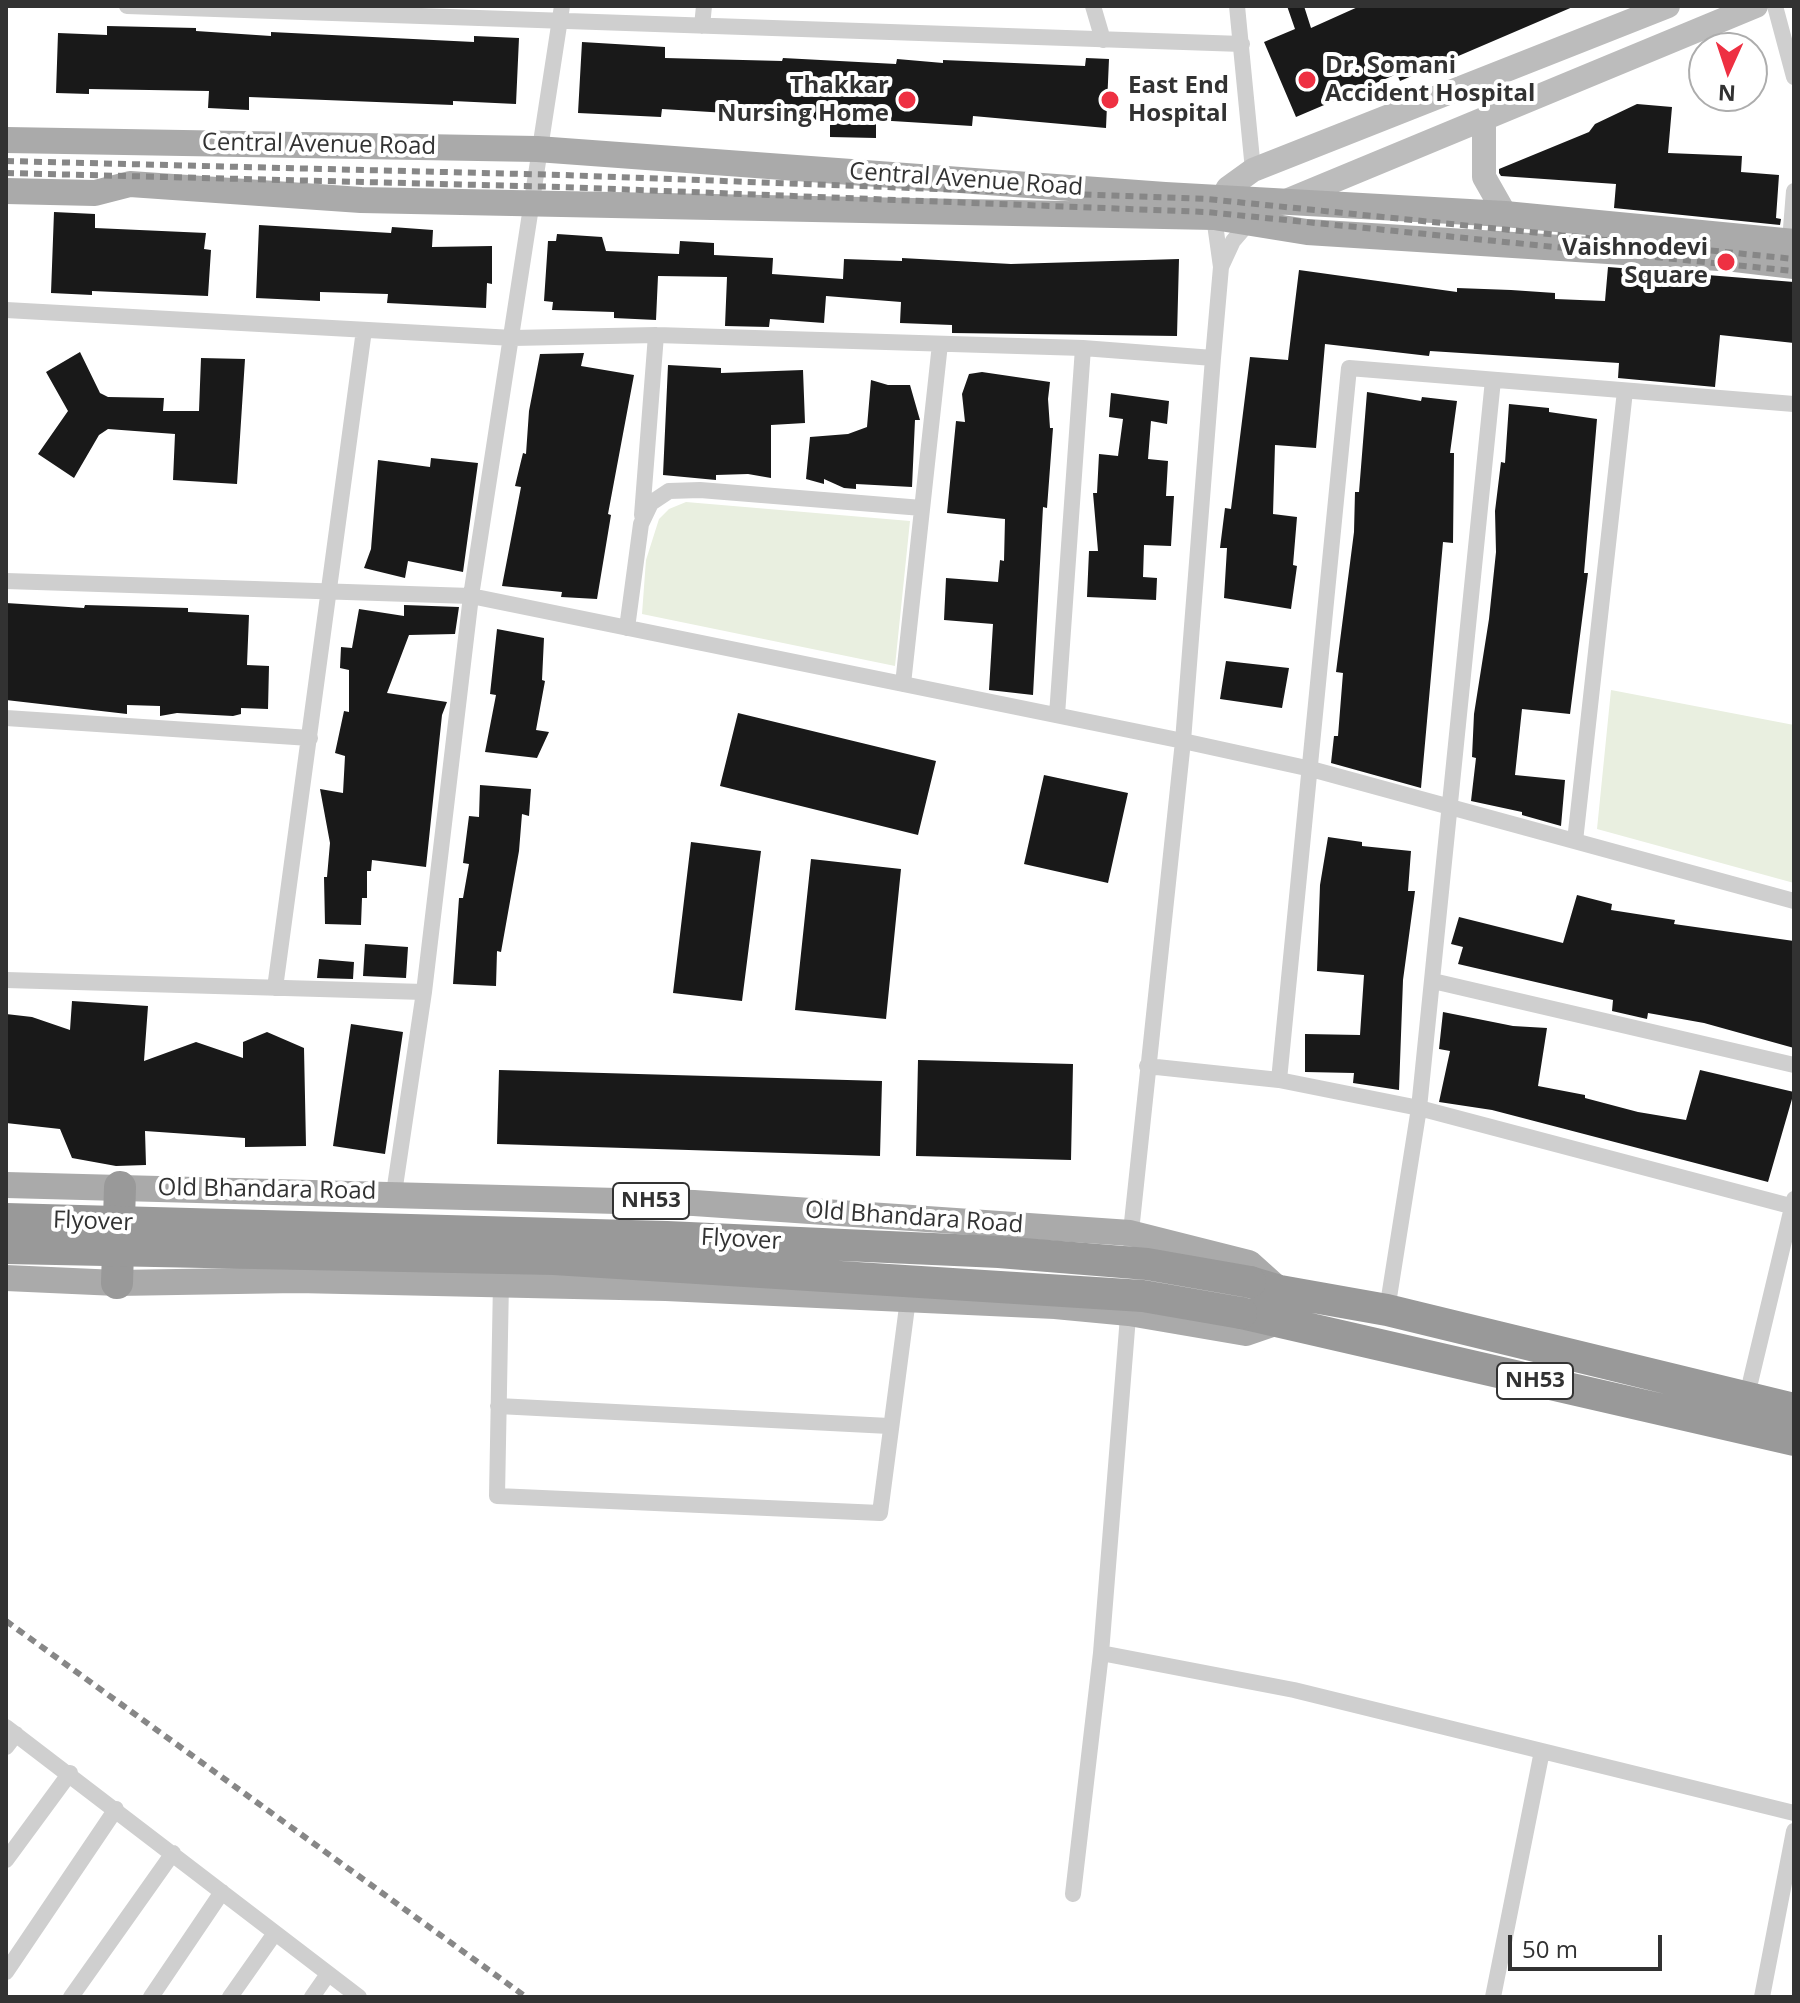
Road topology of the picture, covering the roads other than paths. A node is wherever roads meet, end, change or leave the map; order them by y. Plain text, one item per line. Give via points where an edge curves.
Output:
1 (127, 6) edge
2 (704, 6) edge
3 (1093, 6) edge
4 (1237, 6) edge
5 (1668, 6) edge
6 (1756, 6) edge
7 (1775, 6) edge
8 (414, 11) edge
9 (560, 14) edge
10 (702, 26) junction
11 (1103, 40) junction
12 (1242, 44) junction
13 (1794, 77) edge
14 (1484, 119) junction
15 (6, 123) edge
16 (6, 140) edge
17 (136, 143) junction
18 (537, 149) junction
19 (1253, 170) junction
20 (6, 182) edge
21 (130, 184) junction
22 (6, 191) edge
23 (1794, 191) edge
24 (1283, 202) junction
25 (531, 204) junction
26 (1217, 208) junction
27 (1505, 214) junction
28 (1251, 220) junction
29 (1793, 250) edge
30 (1221, 267) junction
31 (6, 310) edge
32 (364, 330) junction
33 (656, 335) junction
34 (513, 338) junction
35 (940, 344) junction
36 (1083, 348) junction
37 (1213, 358) junction
38 (1493, 380) junction
39 (1625, 391) junction
40 (1794, 404) edge
41 (922, 508) junction
42 (641, 524) junction
43 (6, 581) edge
44 (330, 591) junction
45 (471, 596) junction
46 (627, 628) junction
47 (903, 684) junction
48 (1057, 715) junction
49 (6, 718) edge
50 (310, 738) junction
51 (1183, 741) junction
52 (1311, 769) junction
53 (1447, 806) junction
54 (1575, 841) junction
55 (1794, 901) edge
56 (6, 980) edge
57 (1433, 981) junction
58 (275, 988) junction
59 (424, 992) junction
60 (1794, 1065) edge
61 (1147, 1066) junction
62 (1279, 1080) junction
63 (1419, 1108) junction
64 (6, 1185) edge
65 (120, 1187) junction
66 (394, 1193) junction
67 (1793, 1204) edge
68 (6, 1219) edge
69 (1130, 1233) junction
70 (6, 1248) edge
71 (6, 1278) edge
72 (501, 1282) junction
73 (117, 1283) junction
74 (1265, 1287) junction
75 (908, 1299) junction
76 (1387, 1310) junction
77 (1129, 1313) junction
78 (1275, 1323) junction
79 (498, 1406) junction
80 (1794, 1409) edge
81 (1743, 1412) junction
82 (889, 1426) junction
83 (1794, 1440) edge
84 (1101, 1653) junction
85 (9, 1736) edge
86 (1542, 1751) junction
87 (70, 1773) junction
88 (116, 1809) junction
89 (1794, 1813) edge
90 (1794, 1831) edge
91 (173, 1853) junction
92 (6, 1860) edge
93 (222, 1892) junction
94 (1073, 1894) dead end
95 (275, 1933) junction
96 (6, 1972) edge
97 (328, 1974) junction
98 (71, 1997) edge
99 (151, 1997) edge
100 (230, 1997) edge
101 (312, 1997) edge
102 (359, 1997) edge
103 (1493, 1997) edge
104 (1762, 1997) edge

1 - 8 street
2 - 10 street
3 - 11 street
4 - 12 street
5 - 19 main road
6 - 14 main road
7 - 13 street
8 - 9 street
9 - 10 street
9 - 18 street
10 - 11 street
11 - 12 street
12 - 19 street
14 - 24 main road
14 - 27 main road via 1484,177
15 - 17 main road, Central Avenue Road via 105,126
16 - 17 main road, Central Avenue Road
17 - 18 main road, Central Avenue Road
18 - 25 street
18 - 26 main road, Central Avenue Road
19 - 26 main road
20 - 21 main road
21 - 22 main road via 95,193
21 - 25 main road via 361,200
23 - 29 street
24 - 26 main road, Central Avenue Road
24 - 27 main road, Central Avenue Road
24 - 28 main road
25 - 26 main road
25 - 34 street
26 - 28 main road
26 - 30 street
27 - 29 main road, Central Avenue Road
28 - 29 main road via 1307,232 1735,259
28 - 30 street
30 - 37 street
31 - 32 street
32 - 34 street
32 - 44 street
33 - 34 street
33 - 35 street
33 - 42 street
34 - 45 street
35 - 36 street
35 - 41 street
36 - 37 street
36 - 48 street
37 - 51 street
38 - 39 street
38 - 52 street via 1349,368
38 - 53 street
39 - 40 street
39 - 54 street
41 - 42 street via 669,491 651,503
41 - 47 street
42 - 46 street
43 - 44 street
44 - 45 street
44 - 50 street
45 - 46 street
45 - 59 street
46 - 47 street
47 - 48 street
48 - 51 street
49 - 50 street
50 - 58 street
51 - 52 street
51 - 61 street
52 - 53 street
52 - 62 street
53 - 54 street
53 - 57 street
54 - 55 street
56 - 58 street
57 - 60 street
57 - 63 street
58 - 59 street
59 - 66 street
61 - 62 street
61 - 69 street
62 - 63 street
63 - 67 street
63 - 76 street
64 - 65 main road, Old Bhandara Road / NH53
65 - 66 main road, Old Bhandara Road / NH53
65 - 73 highway
66 - 69 main road, Old Bhandara Road / NH53 via 694,1203
67 - 81 street
68 - 74 highway, Flyover, bridge via 999,1252 1147,1264
69 - 74 main road, Old Bhandara Road / NH53 via 1249,1263
69 - 77 street
70 - 78 highway, Flyover / NH53, bridge via 554,1259 1143,1296
71 - 73 main road, NH53
72 - 73 main road, NH53
72 - 75 main road, NH53
72 - 79 street
74 - 76 highway, NH53
75 - 77 main road, NH53
75 - 82 street
76 - 81 highway, NH53
77 - 78 main road, NH53 via 1246,1333
77 - 84 street
78 - 81 highway, NH53
79 - 82 street
79 - 82 street via 497,1496 880,1513
80 - 81 highway, NH53
81 - 83 highway, NH53
84 - 86 street via 1294,1690
84 - 94 street
85 - 87 street
86 - 89 street
86 - 103 street
87 - 88 street
87 - 92 street
88 - 91 street
88 - 96 street
90 - 104 street
91 - 93 street
91 - 98 street
93 - 95 street
93 - 99 street
95 - 97 street
95 - 100 street
97 - 101 street
97 - 102 street

